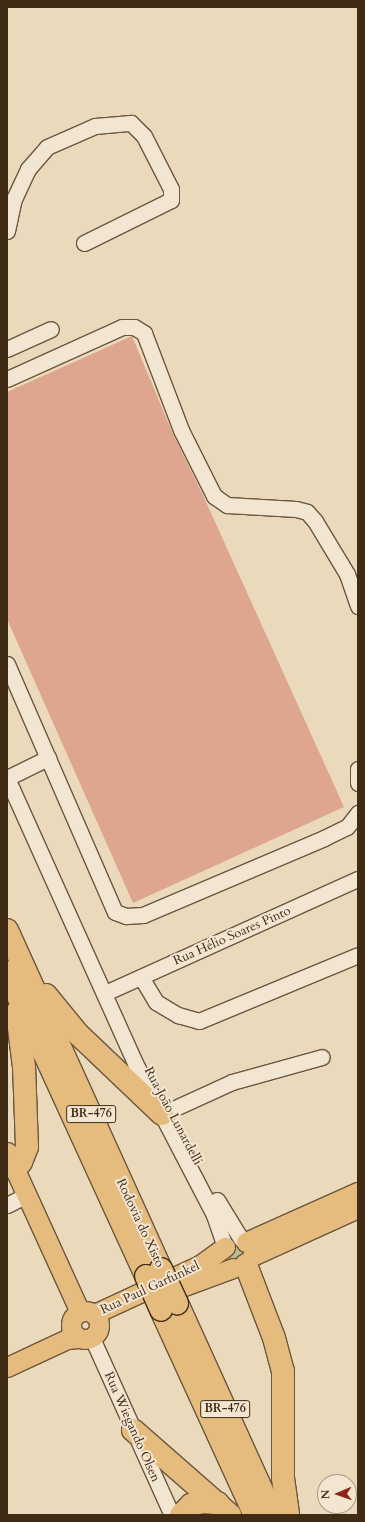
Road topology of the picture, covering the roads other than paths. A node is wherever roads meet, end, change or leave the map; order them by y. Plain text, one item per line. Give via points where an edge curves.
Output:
1 (7, 231) edge
2 (84, 243) dead end
3 (51, 329) dead end
4 (7, 349) edge
5 (7, 379) edge
6 (358, 606) edge
7 (7, 664) edge
8 (48, 758) junction
9 (358, 769) edge
10 (7, 778) edge
11 (358, 783) edge
12 (358, 813) edge
13 (358, 879) edge
14 (7, 930) edge
15 (358, 955) edge
16 (12, 968) edge
17 (141, 977) junction
18 (105, 993) junction
19 (322, 1057) dead end
20 (167, 1112) junction
21 (11, 1160) edge
22 (358, 1192) edge
23 (27, 1195) junction
24 (7, 1205) edge
25 (358, 1208) edge
26 (241, 1253) junction
27 (169, 1307) junction
28 (86, 1324) junction
29 (7, 1353) edge
30 (7, 1367) edge
31 (133, 1430) junction
32 (224, 1509) edge
33 (172, 1515) edge
34 (181, 1515) edge
35 (255, 1515) edge
36 (274, 1515) edge
37 (288, 1515) edge

1 - 2 street via 14,199 28,169 47,147 95,126 131,123 144,136 171,189 171,200
3 - 4 street
5 - 6 street via 122,327 134,327 144,333 181,430 214,496 227,505 296,509 307,512 347,574
7 - 8 street
8 - 10 street
8 - 12 street via 115,912 126,916 143,914 324,838 347,827
9 - 11 street
10 - 18 street, Rua João Lunardelli
13 - 17 street, Rua Hélio Soares Pinto
14 - 16 highway, Rodovia do Xisto / BR-476
15 - 17 street via 200,1021 178,1015 156,1002
16 - 20 highway via 69,1025
16 - 21 highway via 24,1067 27,1147 21,1162
16 - 27 highway, Rodovia do Xisto / BR-476, bridge
17 - 18 street, Rua Hélio Soares Pinto
18 - 20 street, Rua João Lunardelli via 136,1063
19 - 20 street via 232,1082
20 - 26 street, Rua João Lunardelli via 214,1215
21 - 23 main road, Rua Wiegando Olsen
22 - 26 main road, Rua Paul Garfunkel
23 - 24 street
23 - 28 main road, Rua Wiegando Olsen
25 - 26 main road, Rua Paul Garfunkel
26 - 28 main road, Rua Paul Garfunkel via 200,1265
26 - 37 highway via 274,1338 283,1371 283,1478
27 - 35 highway, Rodovia do Xisto / BR-476
27 - 36 highway, Rodovia do Xisto / BR-476
28 - 29 main road, Rua Paul Garfunkel via 57,1329
28 - 30 main road, Rua Paul Garfunkel via 67,1339
28 - 31 street, Rua Wiegando Olsen
31 - 32 highway
31 - 33 street, Rua Wiegando Olsen
32 - 34 highway via 202,1502 191,1505

